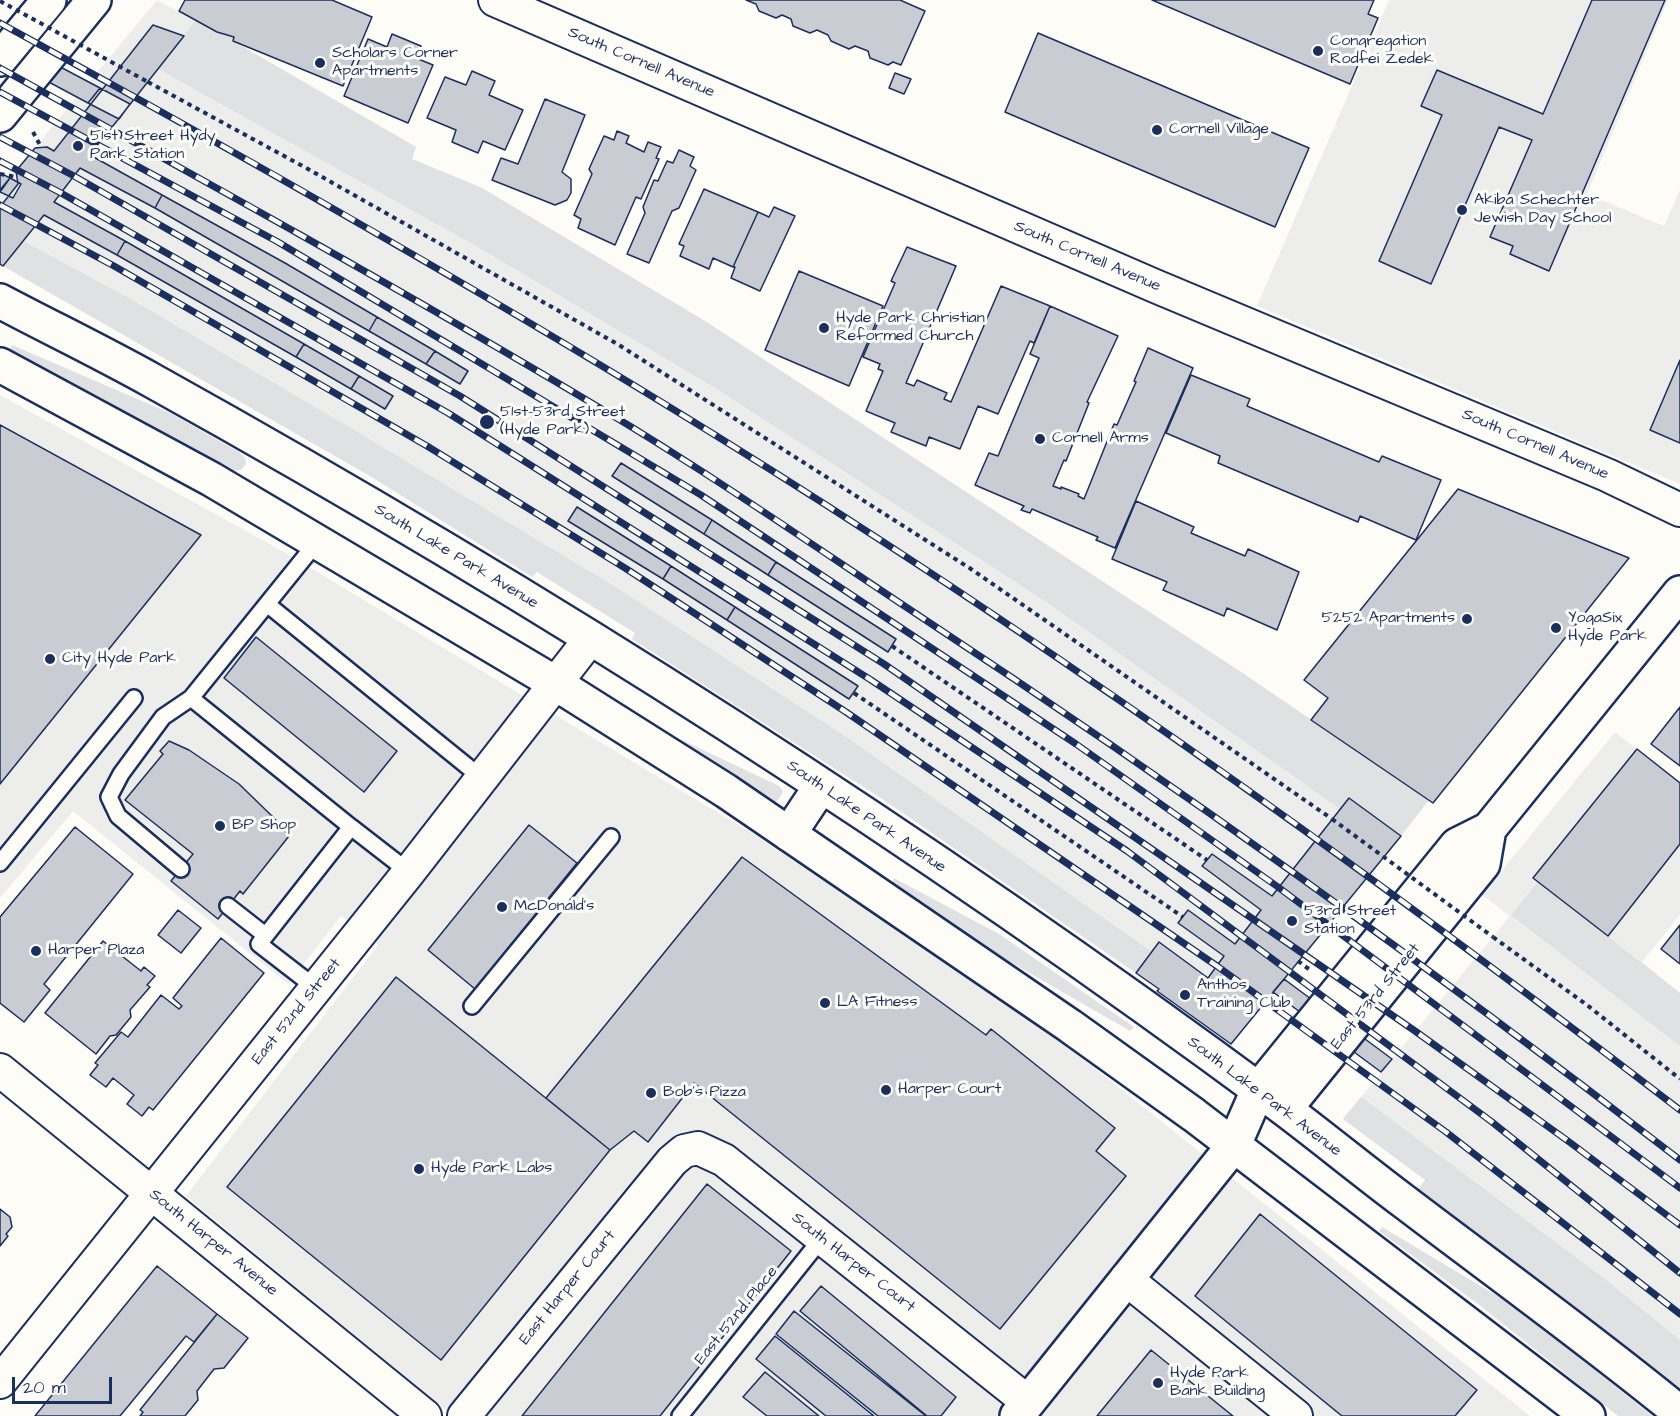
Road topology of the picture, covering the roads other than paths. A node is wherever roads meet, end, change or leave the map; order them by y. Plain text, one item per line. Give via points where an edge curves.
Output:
1 (49, 0) edge
2 (94, 0) edge
3 (495, 0) edge
4 (0, 59) edge
5 (0, 115) edge
6 (0, 301) edge
7 (0, 365) edge
8 (1680, 510) edge
9 (316, 542) junction
10 (1680, 593) edge
11 (267, 604) junction
12 (590, 639) junction
13 (555, 683) junction
14 (135, 698) dead end
15 (191, 698) junction
16 (483, 779) junction
17 (820, 786) junction
18 (351, 827) junction
19 (1489, 829) junction
20 (789, 834) junction
21 (611, 837) dead end
22 (0, 863) edge
23 (181, 869) dead end
24 (409, 872) junction
25 (228, 906) dead end
26 (265, 935) junction
27 (316, 988) junction
28 (472, 1006) dead end
29 (0, 1070) edge
30 (1258, 1090) junction
31 (1285, 1109) junction
32 (1234, 1145) junction
33 (672, 1161) joint
34 (152, 1193) junction
35 (822, 1238) junction
36 (1126, 1279) junction
37 (0, 1382) edge
38 (1022, 1409) edge
39 (1283, 1412) edge
40 (1680, 1413) edge
41 (425, 1416) edge
42 (464, 1416) edge
43 (680, 1416) edge
44 (1588, 1416) edge

1 - 4 main road
2 - 5 main road
3 - 8 street, South Cornell Avenue via 1166,291 1607,475
6 - 12 main road, South Lake Park Avenue via 284,455
7 - 9 main road via 212,479
9 - 11 lane
9 - 13 main road
10 - 19 main road, East 53rd Street
11 - 15 lane
11 - 16 lane
12 - 13 street, East 52nd Street
12 - 17 main road, South Lake Park Avenue
13 - 16 street, East 52nd Street
13 - 20 main road
14 - 22 lane
15 - 18 lane
15 - 23 lane via 163,717 108,797 118,816
16 - 24 street, East 52nd Street
17 - 20 main road
17 - 30 main road, South Lake Park Avenue
18 - 24 lane
18 - 26 lane
19 - 30 main road, East 53rd Street via 1457,844
19 - 31 main road, East 53rd Street via 1483,864
20 - 32 main road via 1070,1026
21 - 28 lane
24 - 27 street, East 52nd Street
25 - 26 lane
26 - 27 lane via 259,944
27 - 34 street, East 52nd Street
29 - 34 street, South Harper Avenue
30 - 31 main road, South Lake Park Avenue
30 - 32 main road, East 53rd Street
31 - 32 main road, East 53rd Street
31 - 40 main road, South Lake Park Avenue
32 - 36 main road, East 53rd Street
32 - 44 main road
33 - 35 street, South Harper Court via 684,1151 698,1148 709,1152
33 - 42 street, East Harper Court
34 - 37 street, East 52nd Street
34 - 41 street, South Harper Avenue
35 - 38 street, South Harper Court
35 - 43 lane, East 52nd Place
36 - 38 main road, East 53rd Street
36 - 39 street

